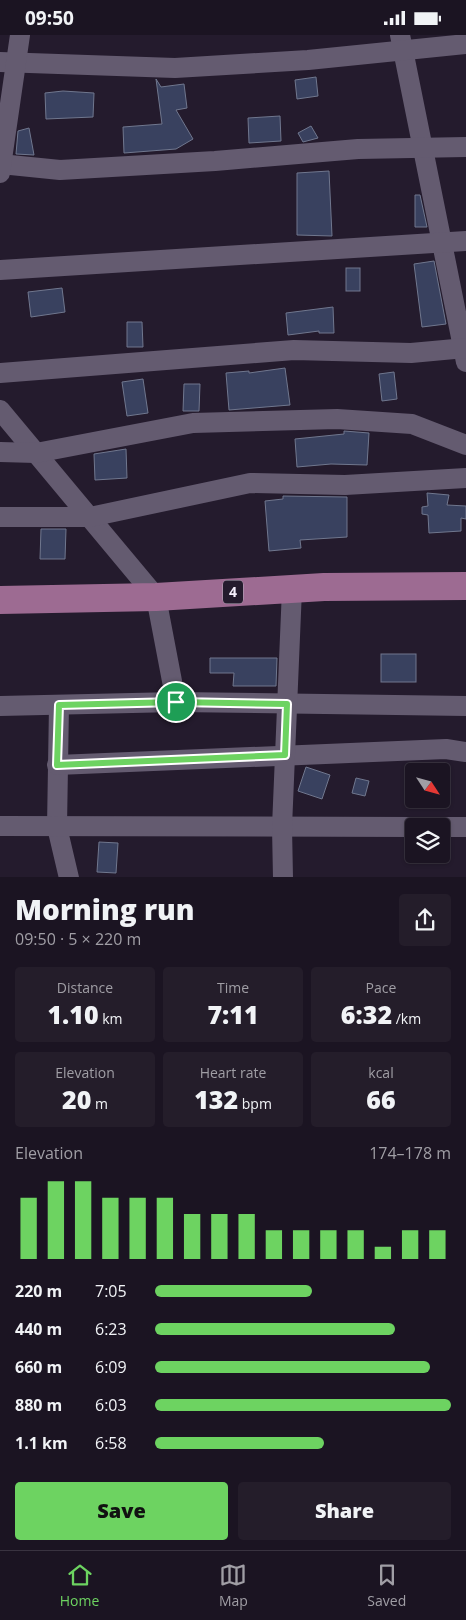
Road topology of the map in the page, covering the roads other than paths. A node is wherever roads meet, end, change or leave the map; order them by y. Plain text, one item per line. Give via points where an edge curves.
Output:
1 (20, 35) edge
2 (401, 42) edge
3 (466, 44) edge
4 (8, 62) edge
5 (466, 147) edge
6 (422, 148) junction
7 (0, 167) edge
8 (466, 241) edge
9 (442, 243) junction
10 (0, 270) edge
11 (465, 353) edge
12 (0, 373) edge
13 (0, 410) edge
14 (466, 445) edge
15 (0, 452) edge
16 (36, 453) junction
17 (466, 478) edge
18 (0, 517) edge
19 (90, 517) junction
20 (466, 587) edge
21 (292, 589) junction
22 (156, 597) junction
23 (0, 600) edge
24 (176, 702) junction
25 (287, 704) junction
26 (59, 705) junction
27 (0, 706) edge
28 (466, 706) edge
29 (466, 752) edge
30 (285, 755) junction
31 (57, 765) junction
32 (0, 826) edge
33 (57, 827) junction
34 (282, 827) junction
35 (405, 827) edge
36 (450, 827) edge
37 (466, 827) edge
38 (69, 877) edge
39 (283, 877) edge

1 - 4 street
2 - 3 street
2 - 4 street via 308,60 175,68
2 - 6 street
4 - 7 street
5 - 6 street
6 - 7 street via 358,149 60,170
6 - 9 street
8 - 9 street
9 - 10 street
9 - 11 street
11 - 12 street via 294,350
13 - 16 street
14 - 16 street via 412,424 338,419 193,423
15 - 16 street
16 - 19 street
17 - 19 street via 346,485 250,483
18 - 19 street
19 - 22 street
20 - 21 highway, 4
21 - 22 highway, 4
21 - 25 street
22 - 23 highway, 4
22 - 24 street
24 - 25 street
24 - 26 street
25 - 28 street
25 - 30 street
26 - 27 street
26 - 31 street
29 - 30 street via 446,749
30 - 31 street
30 - 34 street
31 - 33 street
32 - 33 street
33 - 34 street
33 - 38 street
34 - 35 street
34 - 39 street
36 - 37 street

